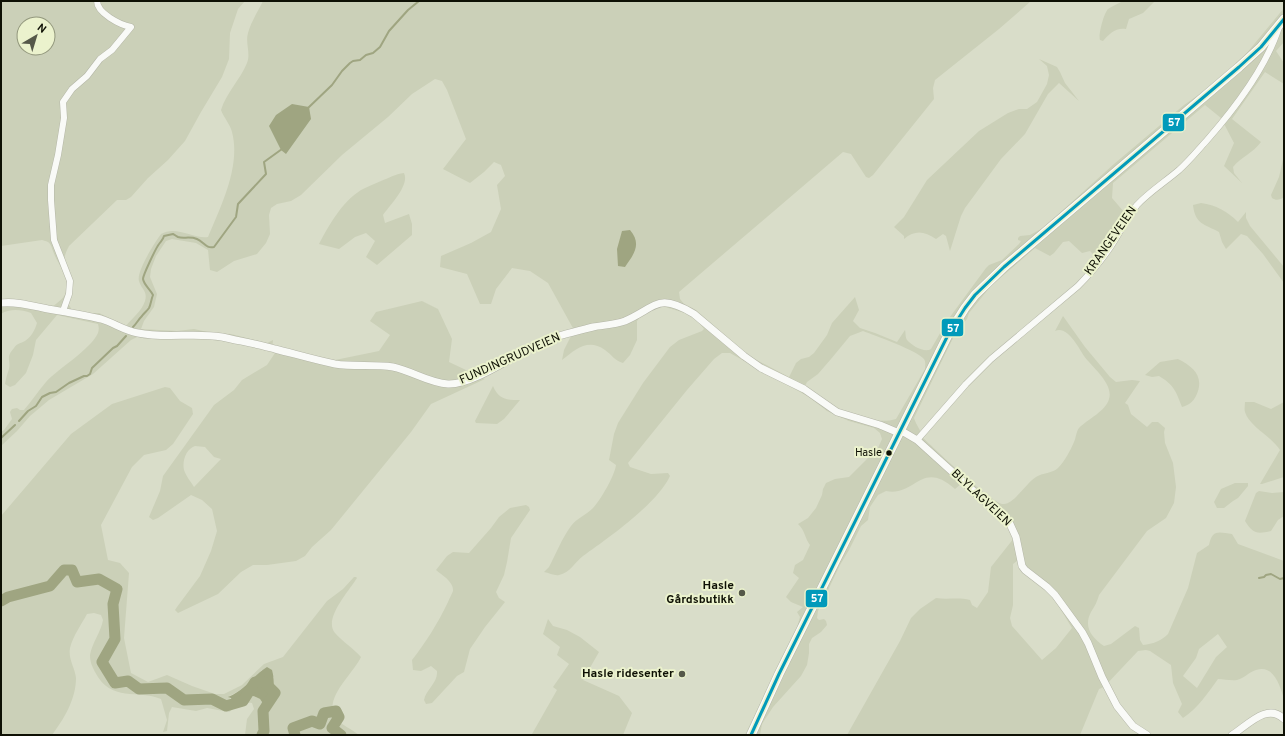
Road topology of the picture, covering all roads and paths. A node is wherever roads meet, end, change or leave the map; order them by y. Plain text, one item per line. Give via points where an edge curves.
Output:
1 (97, 1) edge
2 (1282, 22) edge
3 (1, 303) edge
4 (64, 311) junction
5 (899, 432) junction
6 (917, 440) junction
7 (1284, 717) edge
8 (751, 735) edge
9 (1147, 735) edge
10 (1232, 735) edge

1 - 4 street via 98,7 112,19 131,27 112,50 72,89 63,102 64,118 51,186 51,200 54,240 70,281
2 - 5 main road via 1261,47 1239,67 983,287 965,308 948,335
2 - 6 street, KRANGEVEIEN via 1274,45 1249,87 1214,132 1179,170 1138,204 1112,246 1084,280 991,359
3 - 4 street, FUNDINGRUDVEIEN
4 - 5 street, FUNDINGRUDVEIEN via 102,320 137,333 219,337 335,364 391,367 412,372 435,382 451,384 460,383 488,371 546,340 593,327 613,325 654,304 669,303 694,314 761,368 804,389 837,412
5 - 6 street, BLYLAGVEIEN
5 - 8 main road
6 - 9 street, BLYLAGVEIEN via 1010,524 1016,537 1022,566 1055,595 1082,632 1118,706 1133,726
7 - 10 street via 1268,713 1254,719

